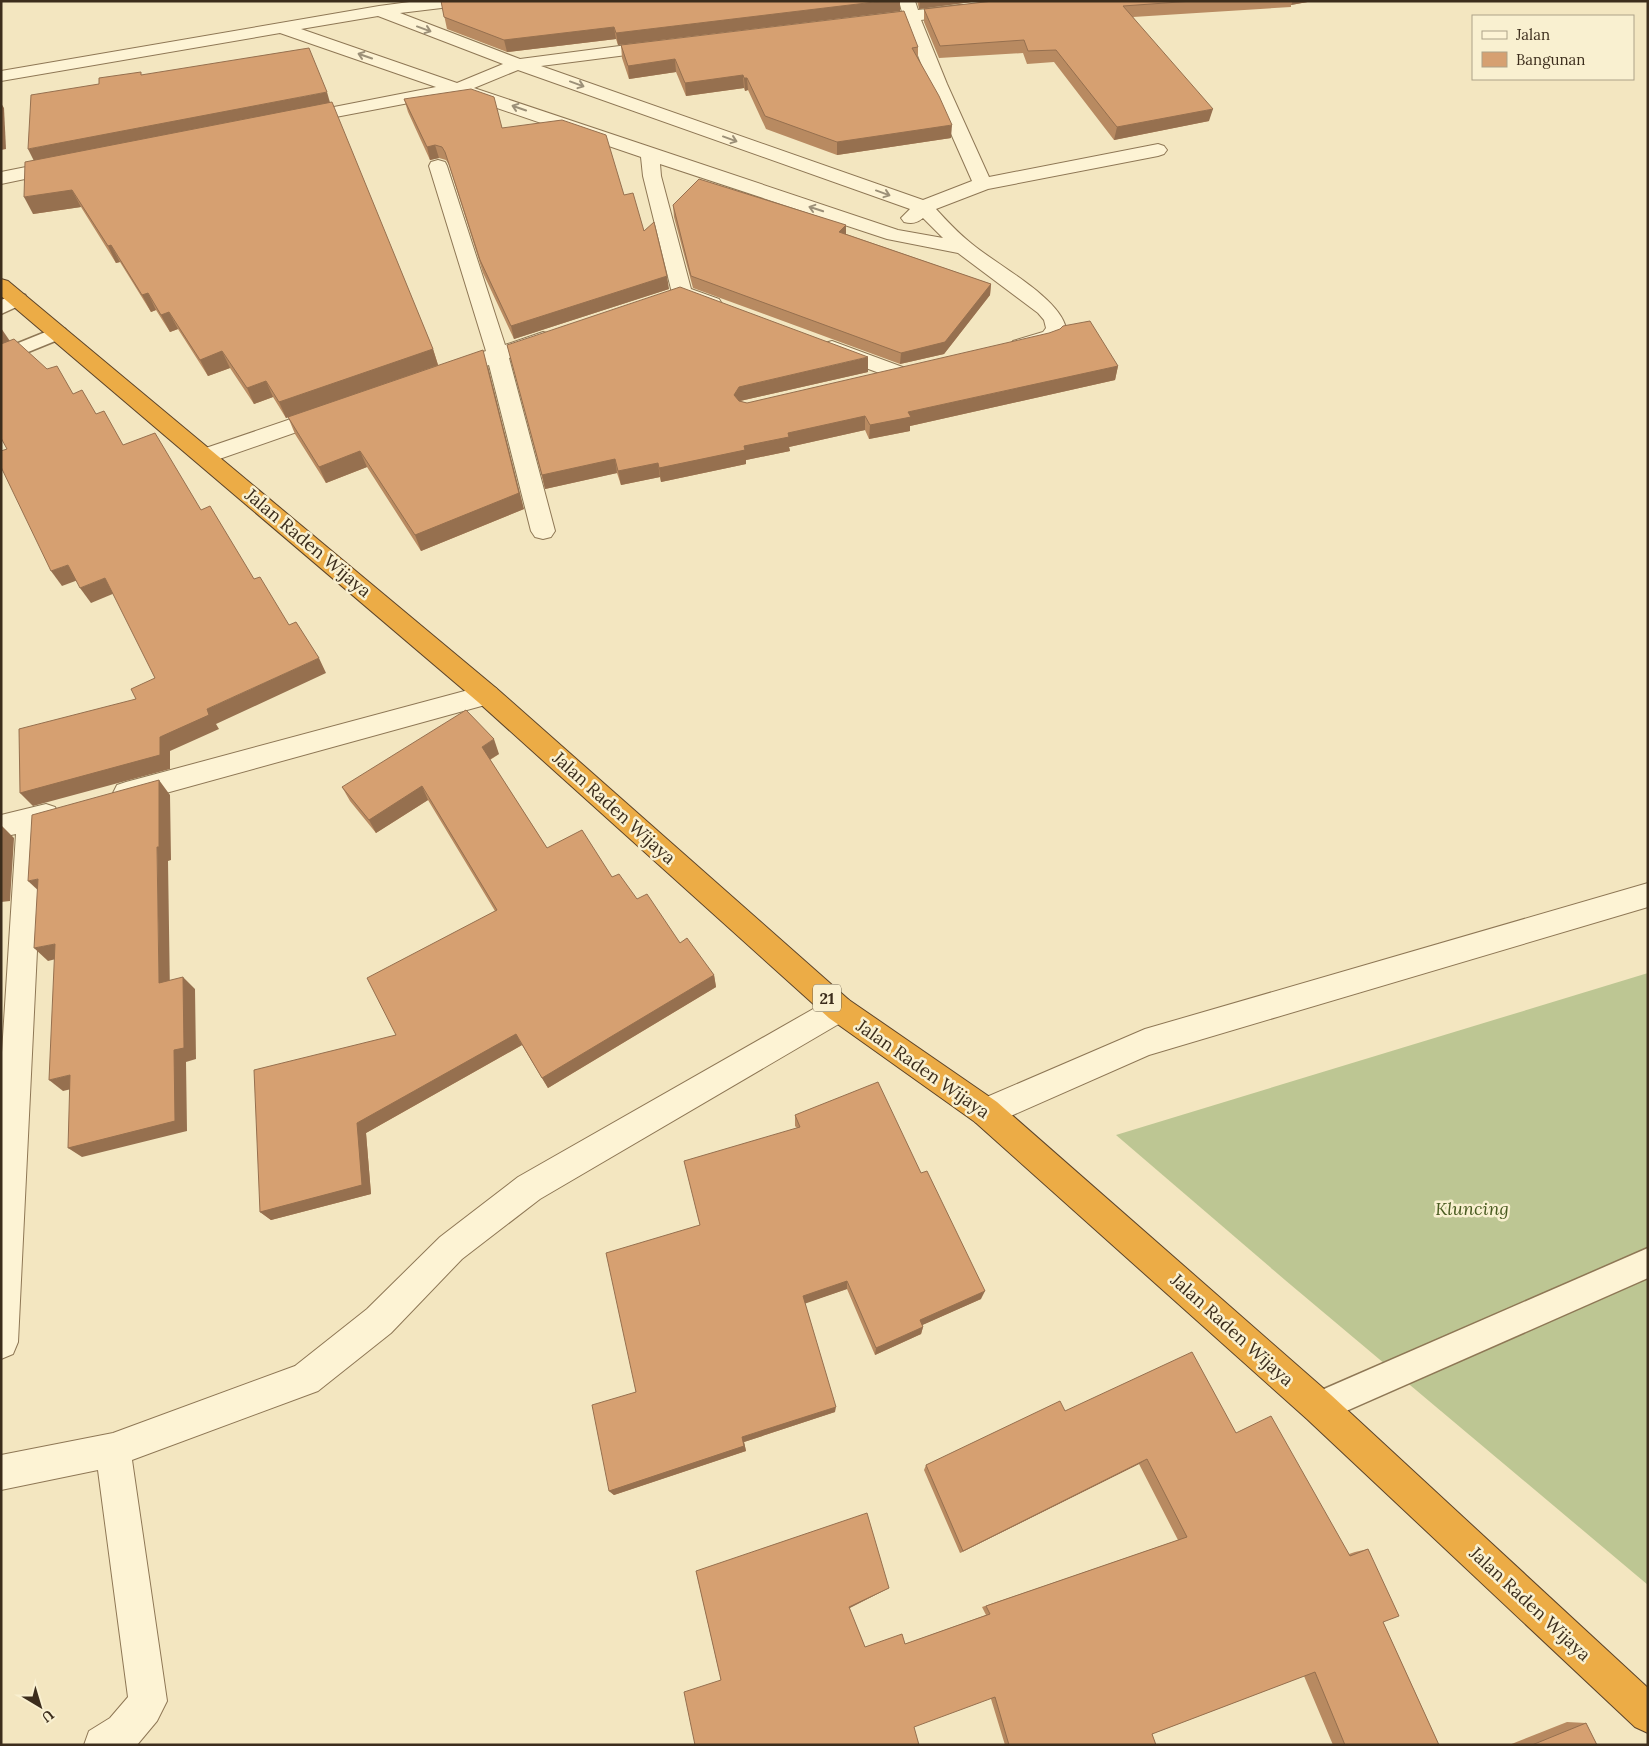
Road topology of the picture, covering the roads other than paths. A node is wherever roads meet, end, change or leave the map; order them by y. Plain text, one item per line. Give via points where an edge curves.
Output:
1 (458, 1) edge
2 (909, 8) edge
3 (980, 8) edge
4 (378, 12) junction
5 (852, 23) edge
6 (284, 29) junction
7 (675, 44) edge
8 (518, 64) junction
9 (1, 76) edge
10 (459, 88) junction
11 (284, 122) edge
12 (1158, 150) dead end
13 (650, 154) junction
14 (79, 163) edge
15 (438, 166) edge
16 (1, 178) edge
17 (983, 184) junction
18 (923, 207) junction
19 (894, 235) junction
20 (964, 248) junction
21 (7, 297) edge
22 (728, 310) edge
23 (58, 333) junction
24 (562, 333) edge
25 (819, 343) edge
26 (1002, 350) edge
27 (497, 354) junction
28 (1, 357) edge
29 (431, 377) edge
30 (863, 382) edge
31 (346, 407) edge
32 (205, 456) junction
33 (543, 531) dead end
34 (487, 695) junction
35 (106, 799) edge
36 (68, 809) edge
37 (30, 820) junction
38 (1, 826) edge
39 (1648, 895) edge
40 (839, 1009) junction
41 (986, 1112) junction
42 (1648, 1263) edge
43 (1, 1342) edge
44 (1319, 1407) junction
45 (113, 1450) junction
46 (1, 1473) edge
47 (1648, 1714) edge
48 (103, 1745) edge

1 - 4 street
2 - 3 street
2 - 5 street
2 - 17 street via 938,84
4 - 6 street
4 -> 8 street
6 - 9 street
10 -> 6 street
7 - 8 street
8 - 10 street
8 -> 18 street
10 - 11 street
13 -> 10 street
12 - 17 street
19 -> 13 street
13 - 22 street via 673,296
14 - 16 street
15 - 27 street
17 - 18 street
18 - 19 street
18 - 20 street
19 - 20 street
20 - 26 street via 1046,308 1054,319 1056,328 1050,337
21 - 23 highway, Jalan Raden Wijaya / 21
23 - 28 lane
23 - 32 highway, Jalan Raden Wijaya / 21
24 - 27 street
25 - 30 street via 910,372
27 - 29 street
27 - 33 street
31 - 32 street
32 - 34 highway, Jalan Raden Wijaya / 21
34 - 35 street
34 - 40 highway, Jalan Raden Wijaya / 21
36 - 37 street
37 - 38 street
37 - 43 street
39 - 41 street via 1145,1044
40 - 41 highway, Jalan Raden Wijaya / 21
40 - 45 street via 529,1188 451,1248 379,1321 306,1379
41 - 44 highway, Jalan Raden Wijaya / 21
42 - 44 lane
44 - 47 highway, Jalan Raden Wijaya / 21
45 - 46 street
45 - 48 street via 148,1701 134,1722 116,1739

